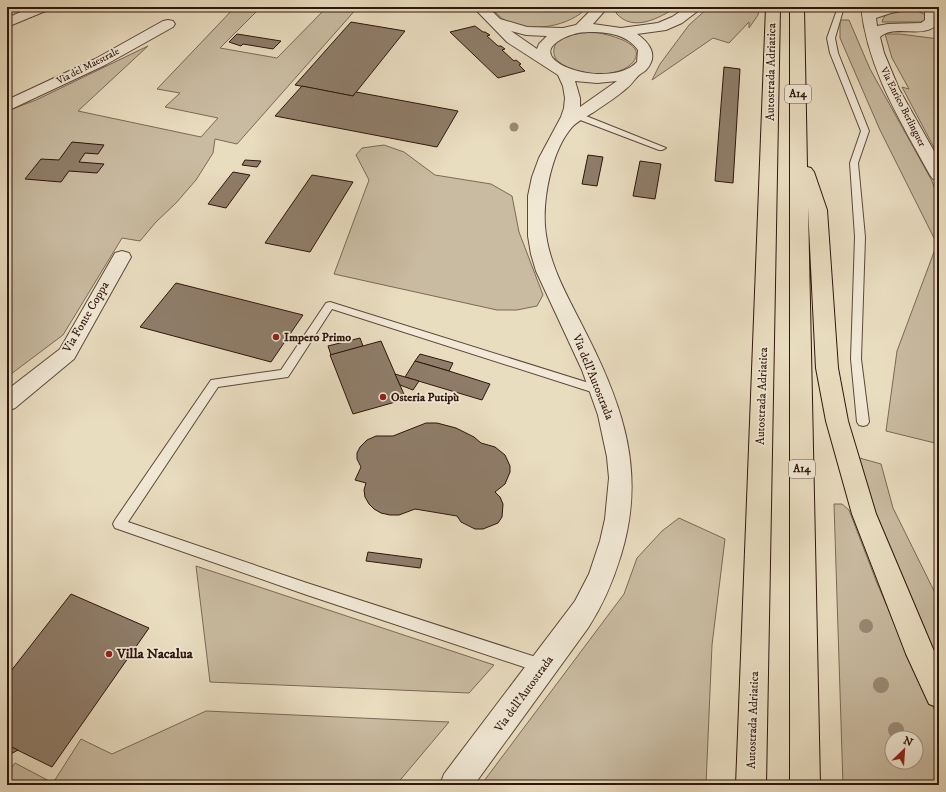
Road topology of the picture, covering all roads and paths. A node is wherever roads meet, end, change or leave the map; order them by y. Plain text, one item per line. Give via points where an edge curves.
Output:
1 (43, 7) edge
2 (480, 7) edge
3 (601, 7) edge
4 (612, 7) edge
5 (841, 7) edge
6 (901, 7) edge
7 (797, 8) edge
8 (694, 9) edge
9 (773, 9) edge
10 (930, 11) edge
11 (868, 12) edge
12 (496, 21) junction
13 (7, 23) edge
14 (168, 24) dead end
15 (582, 28) junction
16 (904, 28) junction
17 (617, 31) junction
18 (561, 32) junction
19 (939, 35) edge
20 (872, 36) junction
21 (646, 59) junction
22 (547, 60) junction
23 (634, 71) junction
24 (564, 72) junction
25 (7, 106) edge
26 (572, 120) junction
27 (662, 148) dead end
28 (798, 154) junction
29 (939, 175) edge
30 (122, 257) dead end
31 (602, 392) junction
32 (7, 402) edge
33 (863, 422) dead end
34 (544, 667) junction
35 (939, 694) edge
36 (456, 785) edge
37 (751, 785) edge
38 (805, 785) edge

1 - 13 street
2 - 12 street
3 - 15 street
4 - 17 street
5 - 33 lane via 831,38 865,131 854,163 860,237 856,359
6 - 11 street
7 - 28 highway, Autostrada Adriatica / A14
8 - 17 street via 661,27
8 - 21 street
9 - 37 highway, Autostrada Adriatica / A14
10 - 16 street via 932,22 929,24
11 - 20 street, Via Enrico Berlinguer
12 - 18 street via 526,31
12 - 22 street via 502,30 530,52
14 - 25 street, Via del Maestrale via 100,62
15 - 17 street
15 - 18 street
16 - 19 street
16 - 20 street via 881,29
17 - 21 street via 640,44 646,53
18 - 22 street via 545,45 543,50
20 - 29 street, Via Enrico Berlinguer via 882,68 896,98
21 - 23 street, Via dell'Autostrada
22 - 24 street
23 - 24 street via 614,78 601,79
23 - 26 street, Via dell'Autostrada via 622,85
24 - 26 street, Via dell'Autostrada via 573,92
26 - 27 lane
26 - 31 street, Via dell'Autostrada via 547,159 539,183 537,237 550,278
28 - 35 highway via 818,210 827,368 837,421 864,514 920,654
28 - 38 highway, Autostrada Adriatica / A14
30 - 32 street, Via Fonte Coppa via 67,354
31 - 34 street, Via dell'Autostrada via 618,444 621,470 621,504 615,538 595,592
31 - 34 lane via 330,305 284,374 215,383 120,524
34 - 36 street, Via dell'Autostrada

